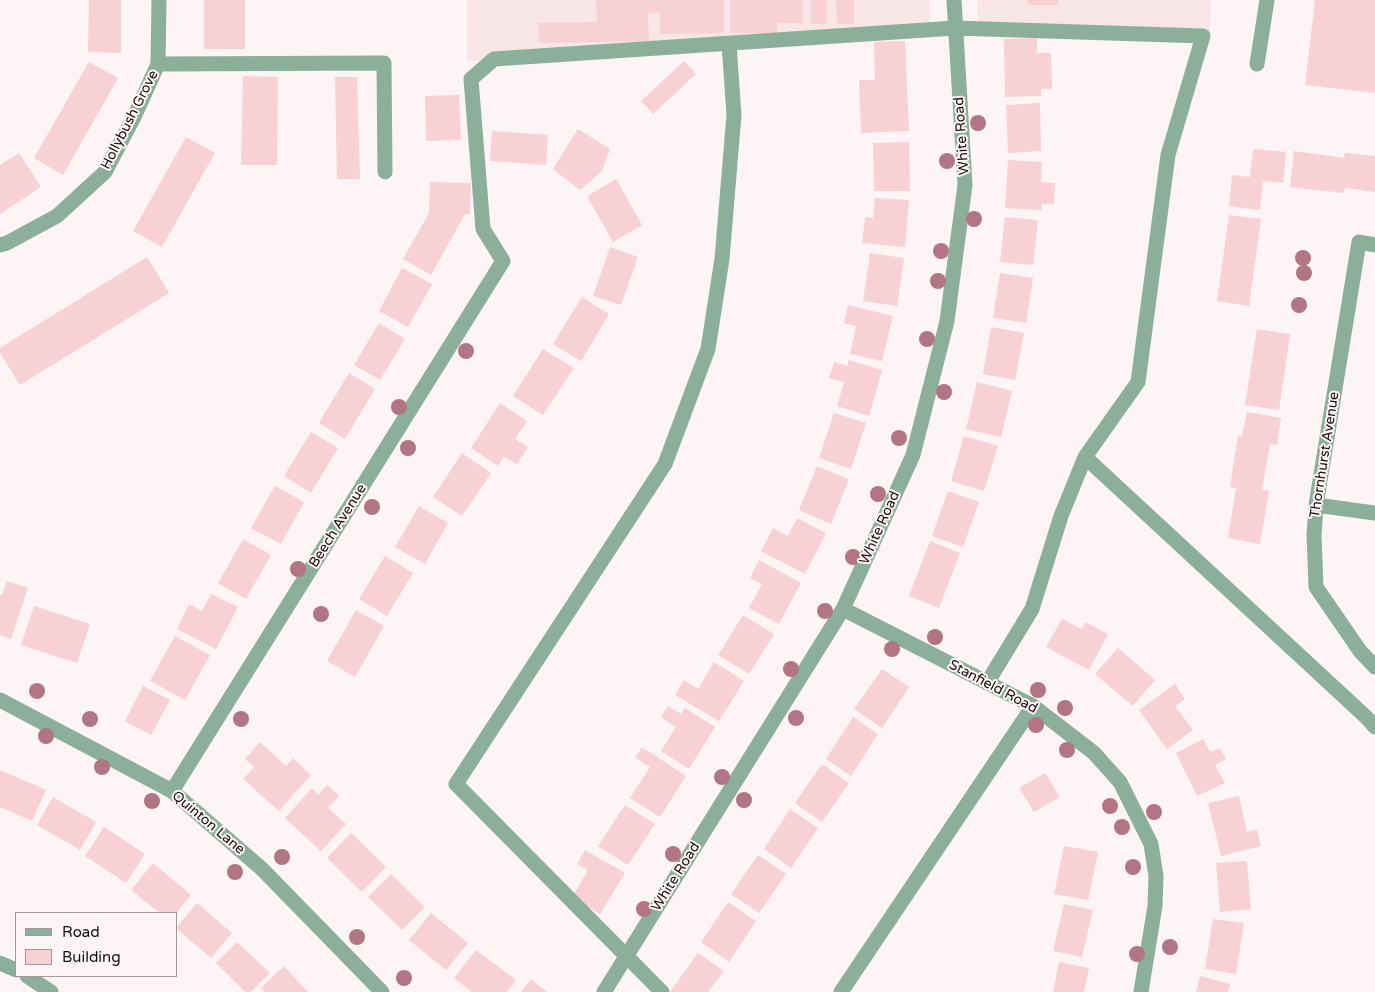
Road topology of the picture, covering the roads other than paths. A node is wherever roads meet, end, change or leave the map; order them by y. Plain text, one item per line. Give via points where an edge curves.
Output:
1 (159, 0) edge
2 (954, 0) edge
3 (1267, 0) edge
4 (955, 28) junction
5 (729, 44) junction
6 (158, 64) junction
7 (1257, 64) dead end
8 (385, 172) dead end
9 (1375, 244) edge
10 (0, 245) edge
11 (1085, 457) junction
12 (1316, 505) junction
13 (1375, 513) edge
14 (843, 609) junction
15 (1375, 667) edge
16 (987, 683) junction
17 (0, 700) edge
18 (1033, 706) junction
19 (1375, 728) edge
20 (172, 791) junction
21 (626, 957) junction
22 (0, 963) edge
23 (15, 970) edge
24 (28, 977) edge
25 (51, 992) edge
26 (382, 992) edge
27 (604, 992) edge
28 (662, 992) edge
29 (841, 992) edge
30 (1141, 992) edge

1 - 6 street, Hollybush Grove
2 - 4 street, White Road
3 - 7 street
4 - 5 street
4 - 11 street via 1203,36 1168,155 1138,382
4 - 14 street, White Road via 965,185 947,321 913,455
5 - 20 street, Beech Avenue via 494,60 471,79 483,230 503,261
5 - 21 street via 734,114 722,259 708,349 665,464 456,784
6 - 8 street via 384,63
6 - 10 street, Hollybush Grove via 104,172 57,216
9 - 12 street, Thornhurst Avenue via 1359,242
11 - 16 street via 1061,516 1032,609
11 - 19 street via 1366,716
12 - 13 street
12 - 15 street, Thornhurst Avenue via 1316,587
14 - 16 street, Stanfield Road
14 - 21 street, White Road
16 - 18 street, Stanfield Road
17 - 20 street, Quinton Lane
18 - 29 street
18 - 30 street, Stanfield Road via 1094,753 1120,782 1151,844 1156,876 1155,906
20 - 26 street, Quinton Lane via 262,869
21 - 27 street, White Road
21 - 28 street
22 - 23 street
24 - 25 street

